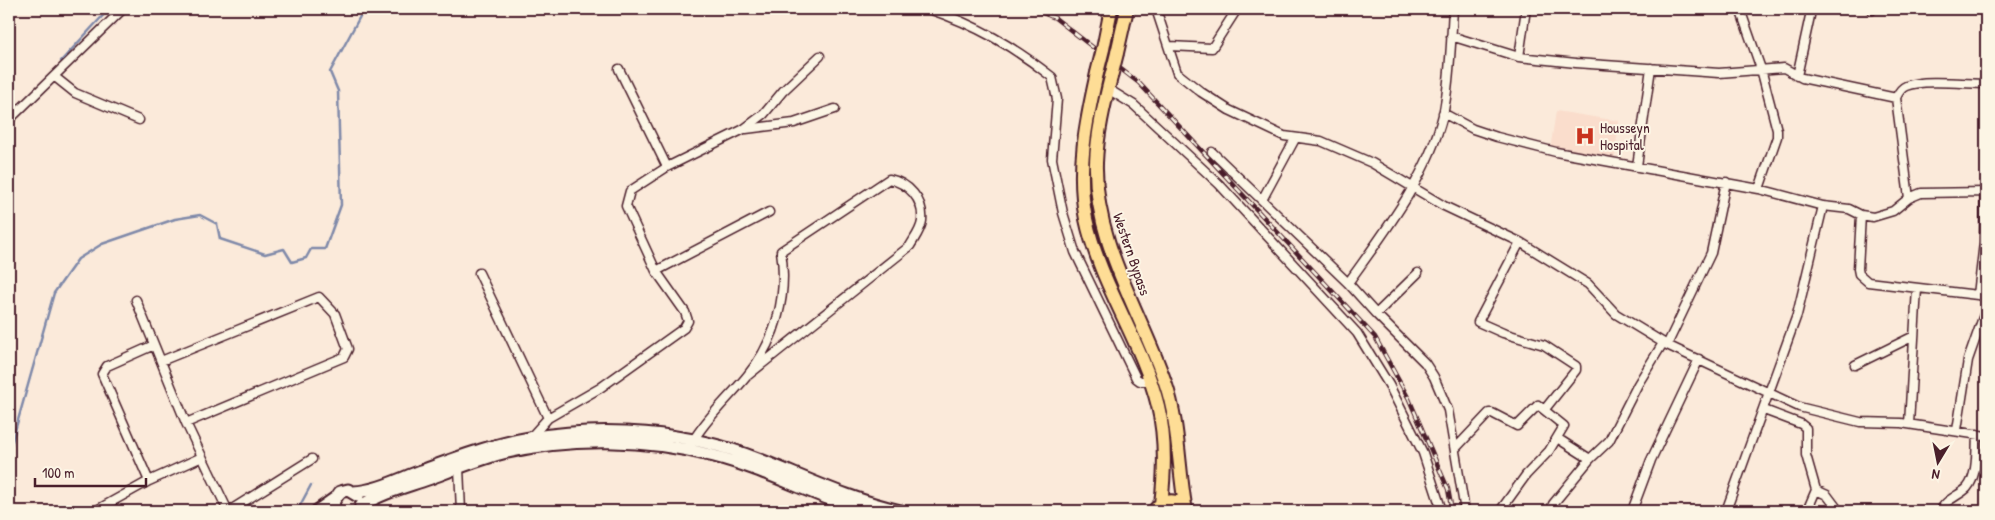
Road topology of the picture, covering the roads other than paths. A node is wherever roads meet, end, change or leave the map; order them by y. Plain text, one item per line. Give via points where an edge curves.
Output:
1 (123, 9) edge
2 (929, 9) edge
3 (1111, 9) edge
4 (1127, 9) edge
5 (1156, 9) edge
6 (1237, 9) edge
7 (1453, 9) edge
8 (1526, 9) edge
9 (1740, 9) edge
10 (1810, 16) dead end
11 (1452, 36) junction
12 (1169, 46) junction
13 (820, 56) dead end
14 (1519, 56) junction
15 (1651, 68) junction
16 (619, 69) dead end
17 (1761, 69) junction
18 (55, 76) junction
19 (1797, 76) junction
20 (1109, 83) junction
21 (1986, 84) edge
22 (1896, 98) junction
23 (835, 109) dead end
24 (1443, 113) junction
25 (9, 120) edge
26 (139, 120) dead end
27 (744, 129) junction
28 (1295, 139) junction
29 (1212, 152) dead end
30 (1637, 166) junction
31 (667, 167) junction
32 (1726, 182) junction
33 (1412, 189) junction
34 (1759, 189) junction
35 (1986, 192) edge
36 (1909, 198) junction
37 (1262, 200) junction
38 (1824, 206) junction
39 (769, 212) dead end
40 (1861, 215) junction
41 (1520, 242) junction
42 (656, 271) junction
43 (478, 273) dead end
44 (1418, 273) dead end
45 (1348, 283) junction
46 (1917, 288) junction
47 (1982, 296) edge
48 (136, 300) dead end
49 (1986, 308) edge
50 (1376, 314) junction
51 (1914, 336) junction
52 (1665, 344) junction
53 (154, 345) junction
54 (1698, 359) junction
55 (161, 361) junction
56 (1855, 365) dead end
57 (747, 376) junction
58 (1149, 381) junction
59 (1770, 392) junction
60 (1545, 409) junction
61 (1764, 410) junction
62 (548, 418) junction
63 (186, 423) junction
64 (1909, 424) junction
65 (1957, 430) junction
66 (1977, 434) junction
67 (1986, 436) edge
68 (530, 438) junction
69 (1557, 438) junction
70 (694, 441) junction
71 (1455, 449) junction
72 (202, 457) junction
73 (312, 458) dead end
74 (1590, 458) junction
75 (459, 468) junction
76 (149, 481) junction
77 (1816, 490) junction
78 (353, 492) junction
79 (334, 499) junction
80 (1158, 507) edge
81 (1186, 508) edge
82 (360, 509) edge
83 (94, 511) edge
84 (228, 511) edge
85 (317, 511) edge
86 (335, 511) edge
87 (461, 511) edge
88 (863, 511) edge
89 (901, 511) edge
90 (1442, 511) edge
91 (1466, 511) edge
92 (1500, 511) edge
93 (1551, 511) edge
94 (1632, 511) edge
95 (1726, 511) edge
96 (1807, 511) edge
97 (1839, 511) edge
98 (1941, 511) edge

1 - 18 street
2 - 58 street via 959,19 1010,45 1052,77 1057,99 1052,159 1063,213 1073,244 1136,378
3 - 58 main road, Western Bypass, bridge via 1081,159 1082,187 1086,219 1107,282
4 - 20 main road, Western Bypass, bridge
5 - 12 street
6 - 12 street via 1212,48
7 - 11 street
8 - 14 street
9 - 17 street
10 - 19 street
11 - 14 street
11 - 24 street
12 - 28 street via 1177,73 1201,92 1270,130
13 - 27 street via 764,114
14 - 15 street
15 - 17 street via 1719,73
15 - 30 street
16 - 31 street
17 - 19 street via 1784,68
17 - 34 street via 1777,130
18 - 25 street
18 - 26 street via 75,93
19 - 22 street
20 - 81 main road, Western Bypass via 1096,163 1100,213 1118,270 1165,384 1177,432
20 - 90 street via 1219,184 1357,333 1389,385 1423,453
21 - 22 street via 1905,86
22 - 36 street
23 - 27 street via 794,122
24 - 30 street via 1496,137 1556,152
24 - 33 street
27 - 31 street
28 - 33 street via 1321,141 1350,152
28 - 37 street
29 - 37 street
30 - 32 street
31 - 42 street via 630,191 626,206
32 - 34 street
32 - 52 street via 1710,254
33 - 41 street
33 - 45 street
34 - 38 street
35 - 36 street via 1930,191
35 - 47 street
36 - 40 street via 1883,216
37 - 45 street
38 - 40 street via 1849,209
38 - 59 street via 1801,302
39 - 42 street
40 - 46 street via 1859,274 1868,282
41 - 52 street via 1588,284 1616,314
41 - 60 street via 1478,322 1544,345 1576,366
42 - 62 street via 685,312 688,321 684,328 600,388
43 - 62 street
44 - 50 street
45 - 50 street
46 - 47 street
46 - 51 street
48 - 53 street
49 - 65 street via 1968,360
50 - 71 street via 1425,362 1434,377 1448,410
51 - 56 street
51 - 64 street
52 - 54 street
52 - 74 street via 1638,384 1609,441
53 - 55 street
53 - 76 street via 106,366 102,374
54 - 59 street
54 - 94 street via 1651,460
55 - 63 street
55 - 63 street via 319,297 337,318 348,349 344,357
57 - 57 street via 776,327 782,301 782,251 889,179 902,182 920,205 922,222 910,246
57 - 70 street via 703,425
58 - 80 main road, Western Bypass via 1158,406 1162,432 1164,472
59 - 61 street
59 - 64 street via 1799,407 1860,422
60 - 69 street via 1564,426
60 - 71 street via 1536,406 1517,426 1489,413
61 - 77 street via 1806,428 1806,455
61 - 95 street
62 - 68 street
63 - 72 street
64 - 65 street
65 - 66 street
66 - 67 street
66 - 98 street via 1970,482
68 - 70 main road via 614,432
68 - 78 main road via 461,456 379,487
69 - 74 street
69 - 92 street
70 - 89 main road via 738,452 858,500
71 - 91 street
72 - 76 street
72 - 84 street
73 - 84 street
74 - 93 street via 1553,504
75 - 82 main road via 380,496
75 - 87 street
75 - 88 main road via 501,454 541,446 604,443 658,446 689,450 733,462
76 - 83 street
77 - 96 street
77 - 97 street via 1826,495
78 - 79 main road via 340,492
78 - 82 main road via 360,498
79 - 85 main road
79 - 86 main road
80 - 81 main road via 1172,501

